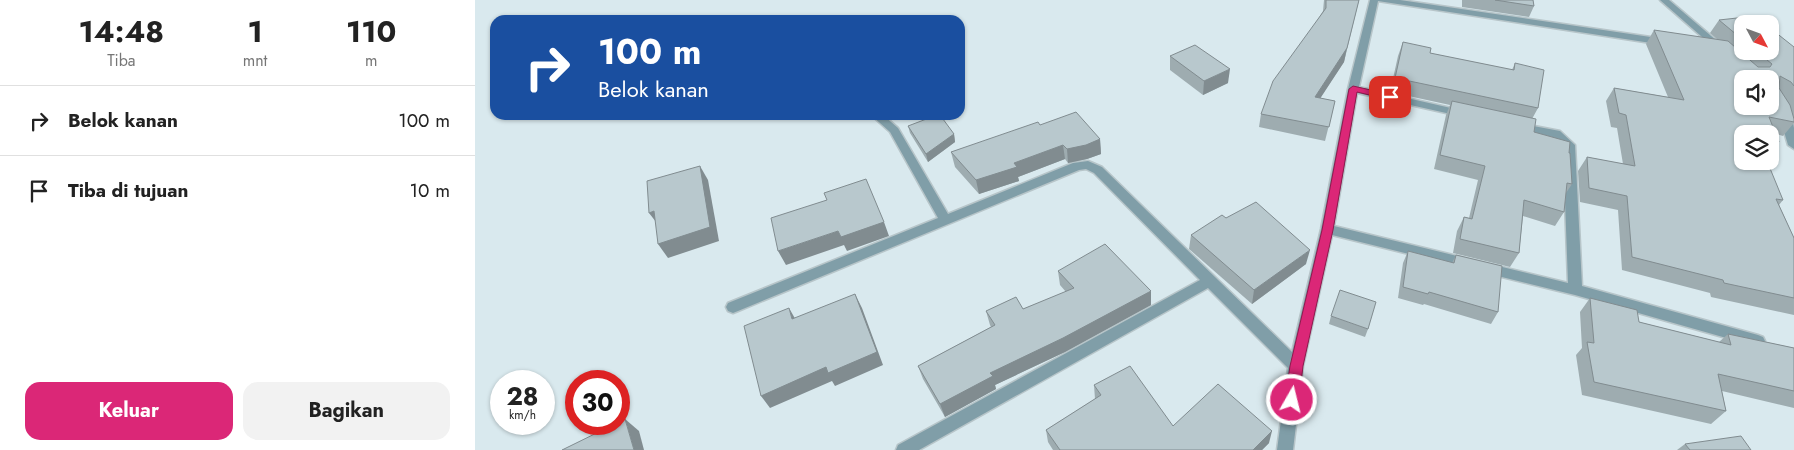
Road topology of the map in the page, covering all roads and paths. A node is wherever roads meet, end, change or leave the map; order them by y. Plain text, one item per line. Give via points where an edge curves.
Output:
1 (1374, 0) edge
2 (1382, 0) edge
3 (1665, 0) edge
4 (1674, 44) edge
5 (1703, 48) edge
6 (1353, 89) junction
7 (1779, 107) edge
8 (1479, 117) edge
9 (882, 120) edge
10 (1508, 123) edge
11 (1794, 145) edge
12 (945, 220) junction
13 (1327, 230) junction
14 (1209, 282) junction
15 (1575, 290) junction
16 (733, 307) dead end
17 (1766, 344) edge
18 (1296, 366) junction
19 (904, 450) edge
20 (1285, 450) edge

1 - 6 street
2 - 4 street
3 - 5 street via 1726,54
6 - 8 street
6 - 13 street
7 - 11 street via 1791,130
9 - 12 street via 894,130
10 - 15 street via 1556,134 1569,144
12 - 14 street via 1077,166 1088,165 1098,170
12 - 16 street
13 - 15 street
13 - 18 street
14 - 18 street
14 - 19 street
15 - 17 street
18 - 20 street

